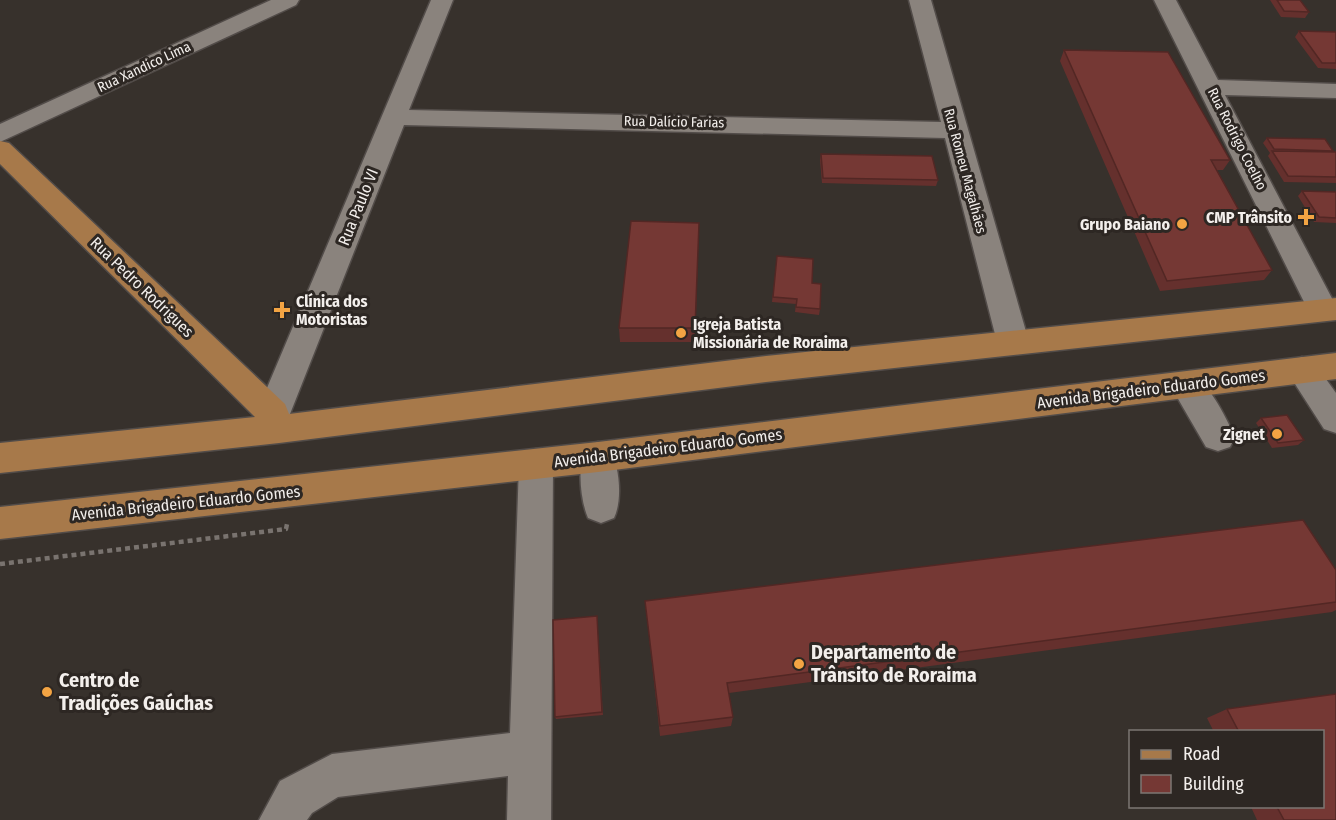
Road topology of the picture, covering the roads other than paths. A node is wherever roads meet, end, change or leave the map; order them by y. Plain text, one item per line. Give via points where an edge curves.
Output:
1 (288, 0) edge
2 (442, 0) edge
3 (920, 0) edge
4 (1164, 0) edge
5 (1211, 87) junction
6 (1336, 91) edge
7 (395, 117) junction
8 (953, 130) junction
9 (0, 134) edge
10 (0, 149) edge
11 (1330, 310) edge
12 (1013, 342) junction
13 (1336, 366) edge
14 (1302, 370) junction
15 (1186, 384) junction
16 (1336, 419) edge
17 (276, 421) junction
18 (1218, 437) dead end
19 (598, 457) junction
20 (0, 458) edge
21 (536, 464) junction
22 (602, 507) dead end
23 (0, 523) edge
24 (531, 752) junction
25 (281, 820) edge
26 (529, 820) edge

1 - 9 street, Rua Xandico Lima
2 - 7 street, Rua Paulo VI
3 - 8 street, Rua Romeu Magalhães
4 - 5 street, Rua Rodrigo Coelho
5 - 6 street
5 - 11 street, Rua Rodrigo Coelho
7 - 8 street, Rua Dalício Farias
7 - 17 street, Rua Paulo VI
8 - 12 street, Rua Romeu Magalhães
10 - 17 main road, Rua Pedro Rodrigues
11 - 12 main road
12 - 17 main road
13 - 14 main road, Avenida Brigadeiro Eduardo Gomes
14 - 15 main road, Avenida Brigadeiro Eduardo Gomes
14 - 16 street
15 - 18 street
15 - 19 main road, Avenida Brigadeiro Eduardo Gomes
17 - 20 main road
19 - 21 main road, Avenida Brigadeiro Eduardo Gomes
19 - 22 street
21 - 23 main road, Avenida Brigadeiro Eduardo Gomes
21 - 24 street
24 - 25 street via 332,776 296,797
24 - 26 street

